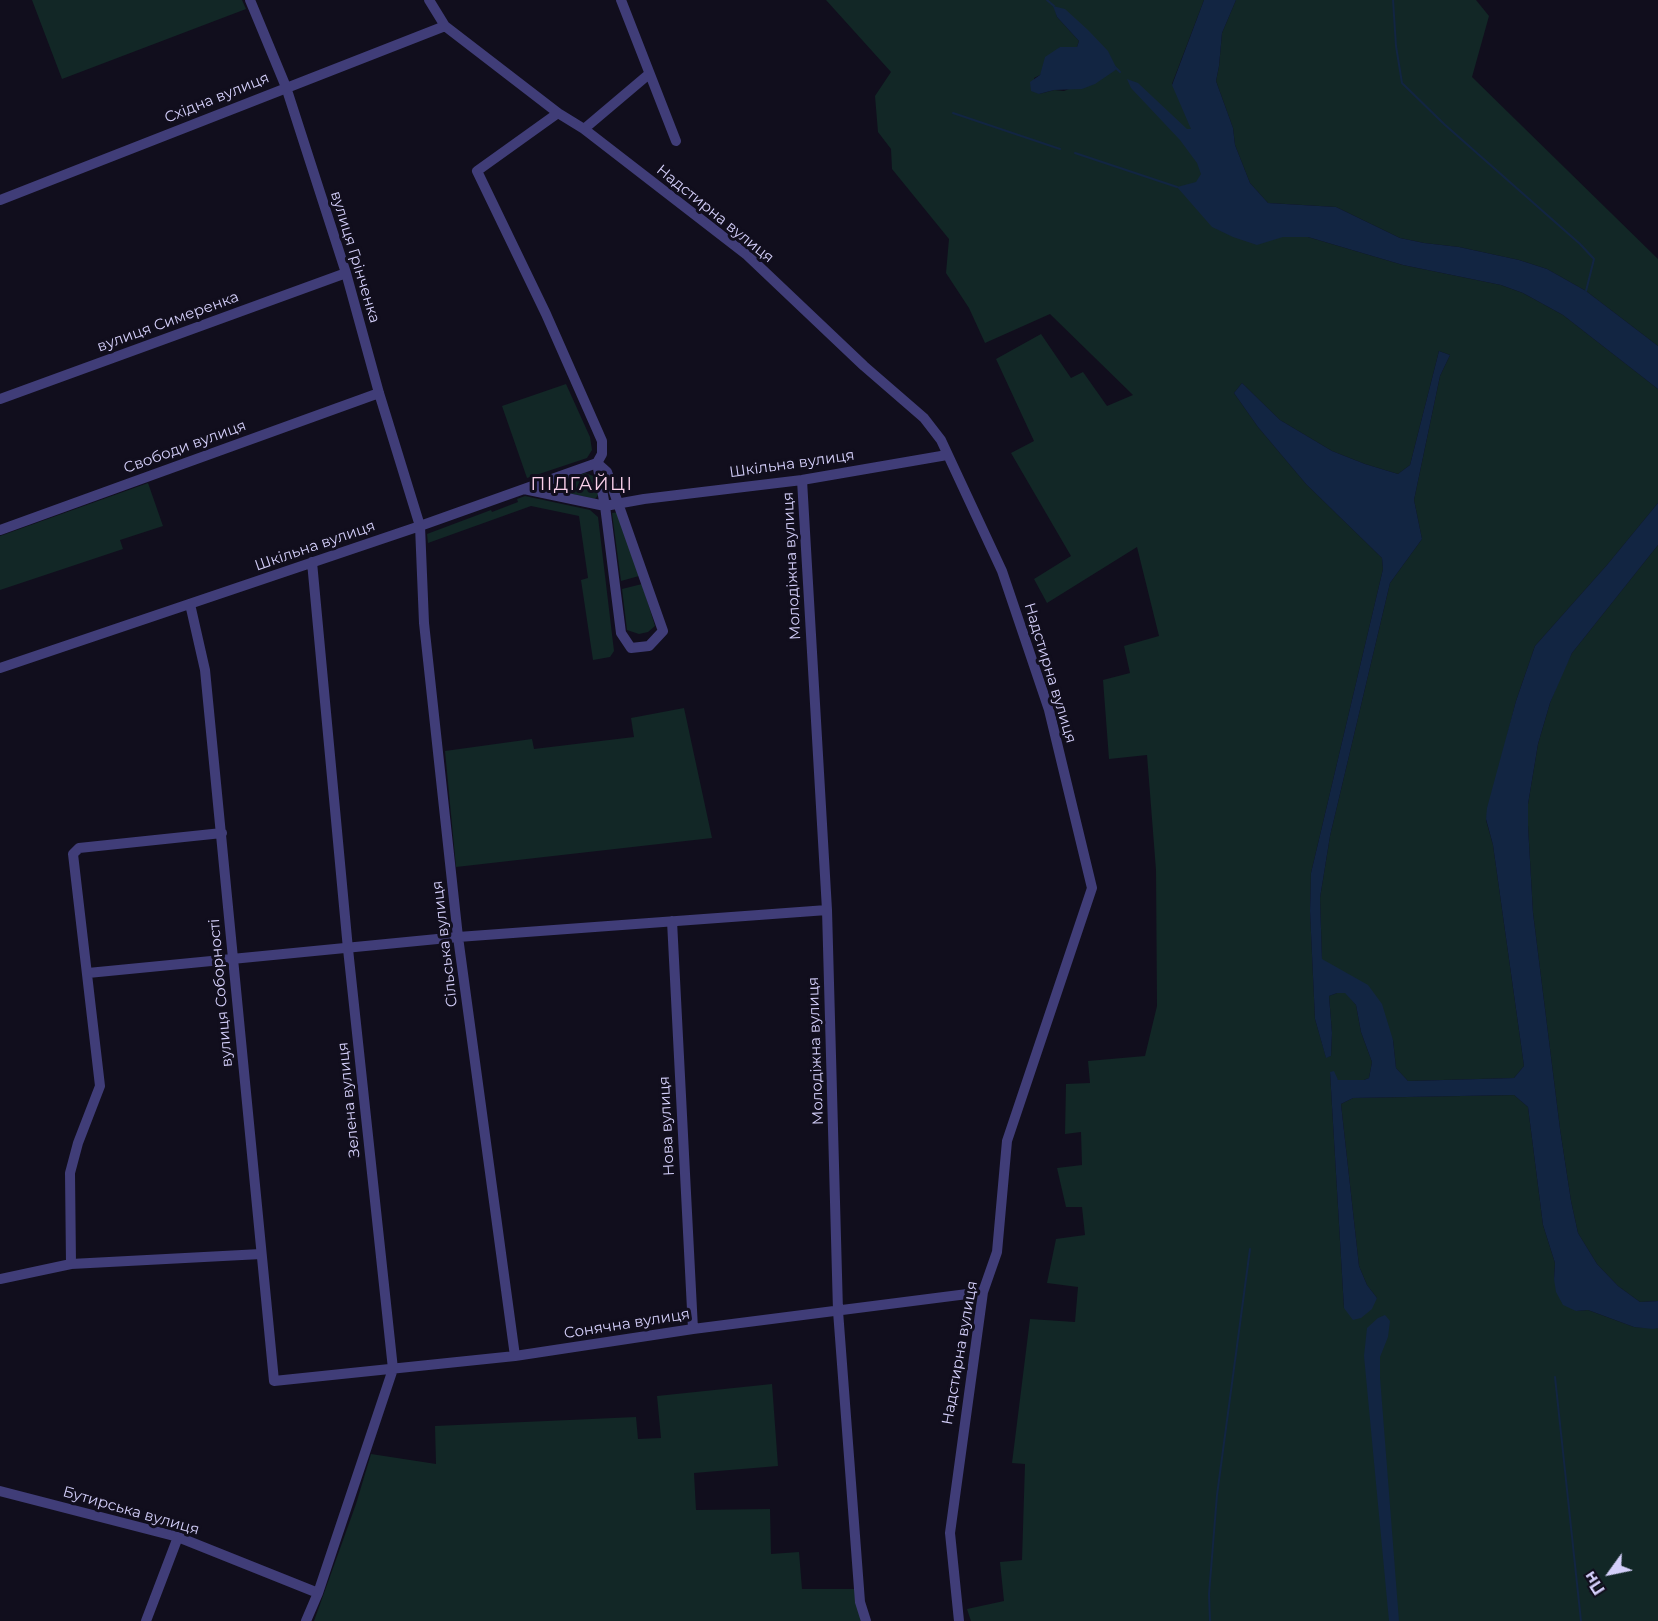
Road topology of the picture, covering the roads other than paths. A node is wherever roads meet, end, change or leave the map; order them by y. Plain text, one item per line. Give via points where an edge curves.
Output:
1 (250, 0) edge
2 (429, 0) edge
3 (621, 0) edge
4 (446, 26) junction
5 (649, 74) junction
6 (285, 87) junction
7 (558, 113) junction
8 (584, 129) junction
9 (676, 141) dead end
10 (0, 200) edge
11 (346, 273) junction
12 (379, 393) junction
13 (0, 399) edge
14 (947, 455) junction
15 (597, 463) junction
16 (802, 480) junction
17 (524, 489) junction
18 (619, 503) junction
19 (605, 506) junction
20 (420, 526) junction
21 (0, 530) edge
22 (312, 562) junction
23 (190, 604) junction
24 (0, 668) edge
25 (222, 833) junction
26 (827, 910) junction
27 (672, 921) junction
28 (458, 937) junction
29 (348, 949) junction
30 (232, 960) junction
31 (88, 973) junction
32 (261, 1254) junction
33 (71, 1264) junction
34 (0, 1278) edge
35 (983, 1292) junction
36 (838, 1311) junction
37 (693, 1329) junction
38 (514, 1356) junction
39 (393, 1369) junction
40 (274, 1381) joint
41 (0, 1491) edge
42 (178, 1537) junction
43 (318, 1593) junction
44 (146, 1621) edge
45 (306, 1621) edge
46 (866, 1621) edge
47 (959, 1621) edge

1 - 6 street, вулиця Грінченка
2 - 4 street, Надстирна вулиця
3 - 5 street
4 - 6 street, Східна вулиця
4 - 7 street, Надстирна вулиця
5 - 8 street
5 - 9 street
6 - 10 street, Східна вулиця
6 - 11 street, вулиця Грінченка
7 - 8 street, Надстирна вулиця
7 - 15 street via 477,171 602,441
8 - 14 street, Надстирна вулиця via 747,255 924,418
11 - 12 street, вулиця Грінченка
11 - 13 street, вулиця Симеренка
12 - 20 street, вулиця Грінченка
12 - 21 street, Свободи вулиця
14 - 16 street, Шкільна вулиця
14 - 35 street, Надстирна вулиця via 1002,571 1049,710 1092,888 1007,1141 997,1252
15 - 17 street, Шкільна вулиця
15 - 18 street via 607,472
15 - 19 street
16 - 18 street, Шкільна вулиця
16 - 26 street, Молодіжна вулиця
17 - 19 street
17 - 20 street, Шкільна вулиця
18 - 19 street, Шкільна вулиця
18 - 19 street via 663,631 649,646 631,648 621,633
20 - 22 street, Шкільна вулиця
20 - 28 street, Сільська вулиця via 424,622
22 - 23 street, Шкільна вулиця
22 - 29 street, Зелена вулиця
23 - 24 street, Шкільна вулиця
23 - 25 street, вулиця Соборності via 205,670
25 - 30 street, вулиця Соборності
25 - 31 street via 79,848 73,854
26 - 27 street
26 - 36 street, Молодіжна вулиця
27 - 28 street
27 - 37 street, Нова вулиця
28 - 29 street
28 - 38 street, Сільська вулиця
29 - 30 street
29 - 39 street, Зелена вулиця
30 - 31 street
30 - 32 street, вулиця Соборності
31 - 33 street via 100,1086 70,1173
32 - 33 street
32 - 40 street, вулиця Соборності
33 - 34 street
35 - 36 street, Сонячна вулиця
35 - 47 street, Надстирна вулиця via 950,1533
36 - 37 street, Сонячна вулиця
36 - 46 street, Молодіжна вулиця via 860,1602
37 - 38 street, Сонячна вулиця
38 - 39 street, Сонячна вулиця
39 - 40 street, Сонячна вулиця
39 - 43 street, Зелена вулиця
41 - 42 street, Бутирська вулиця
42 - 43 street, Бутирська вулиця
42 - 44 street
43 - 45 street, Зелена вулиця

